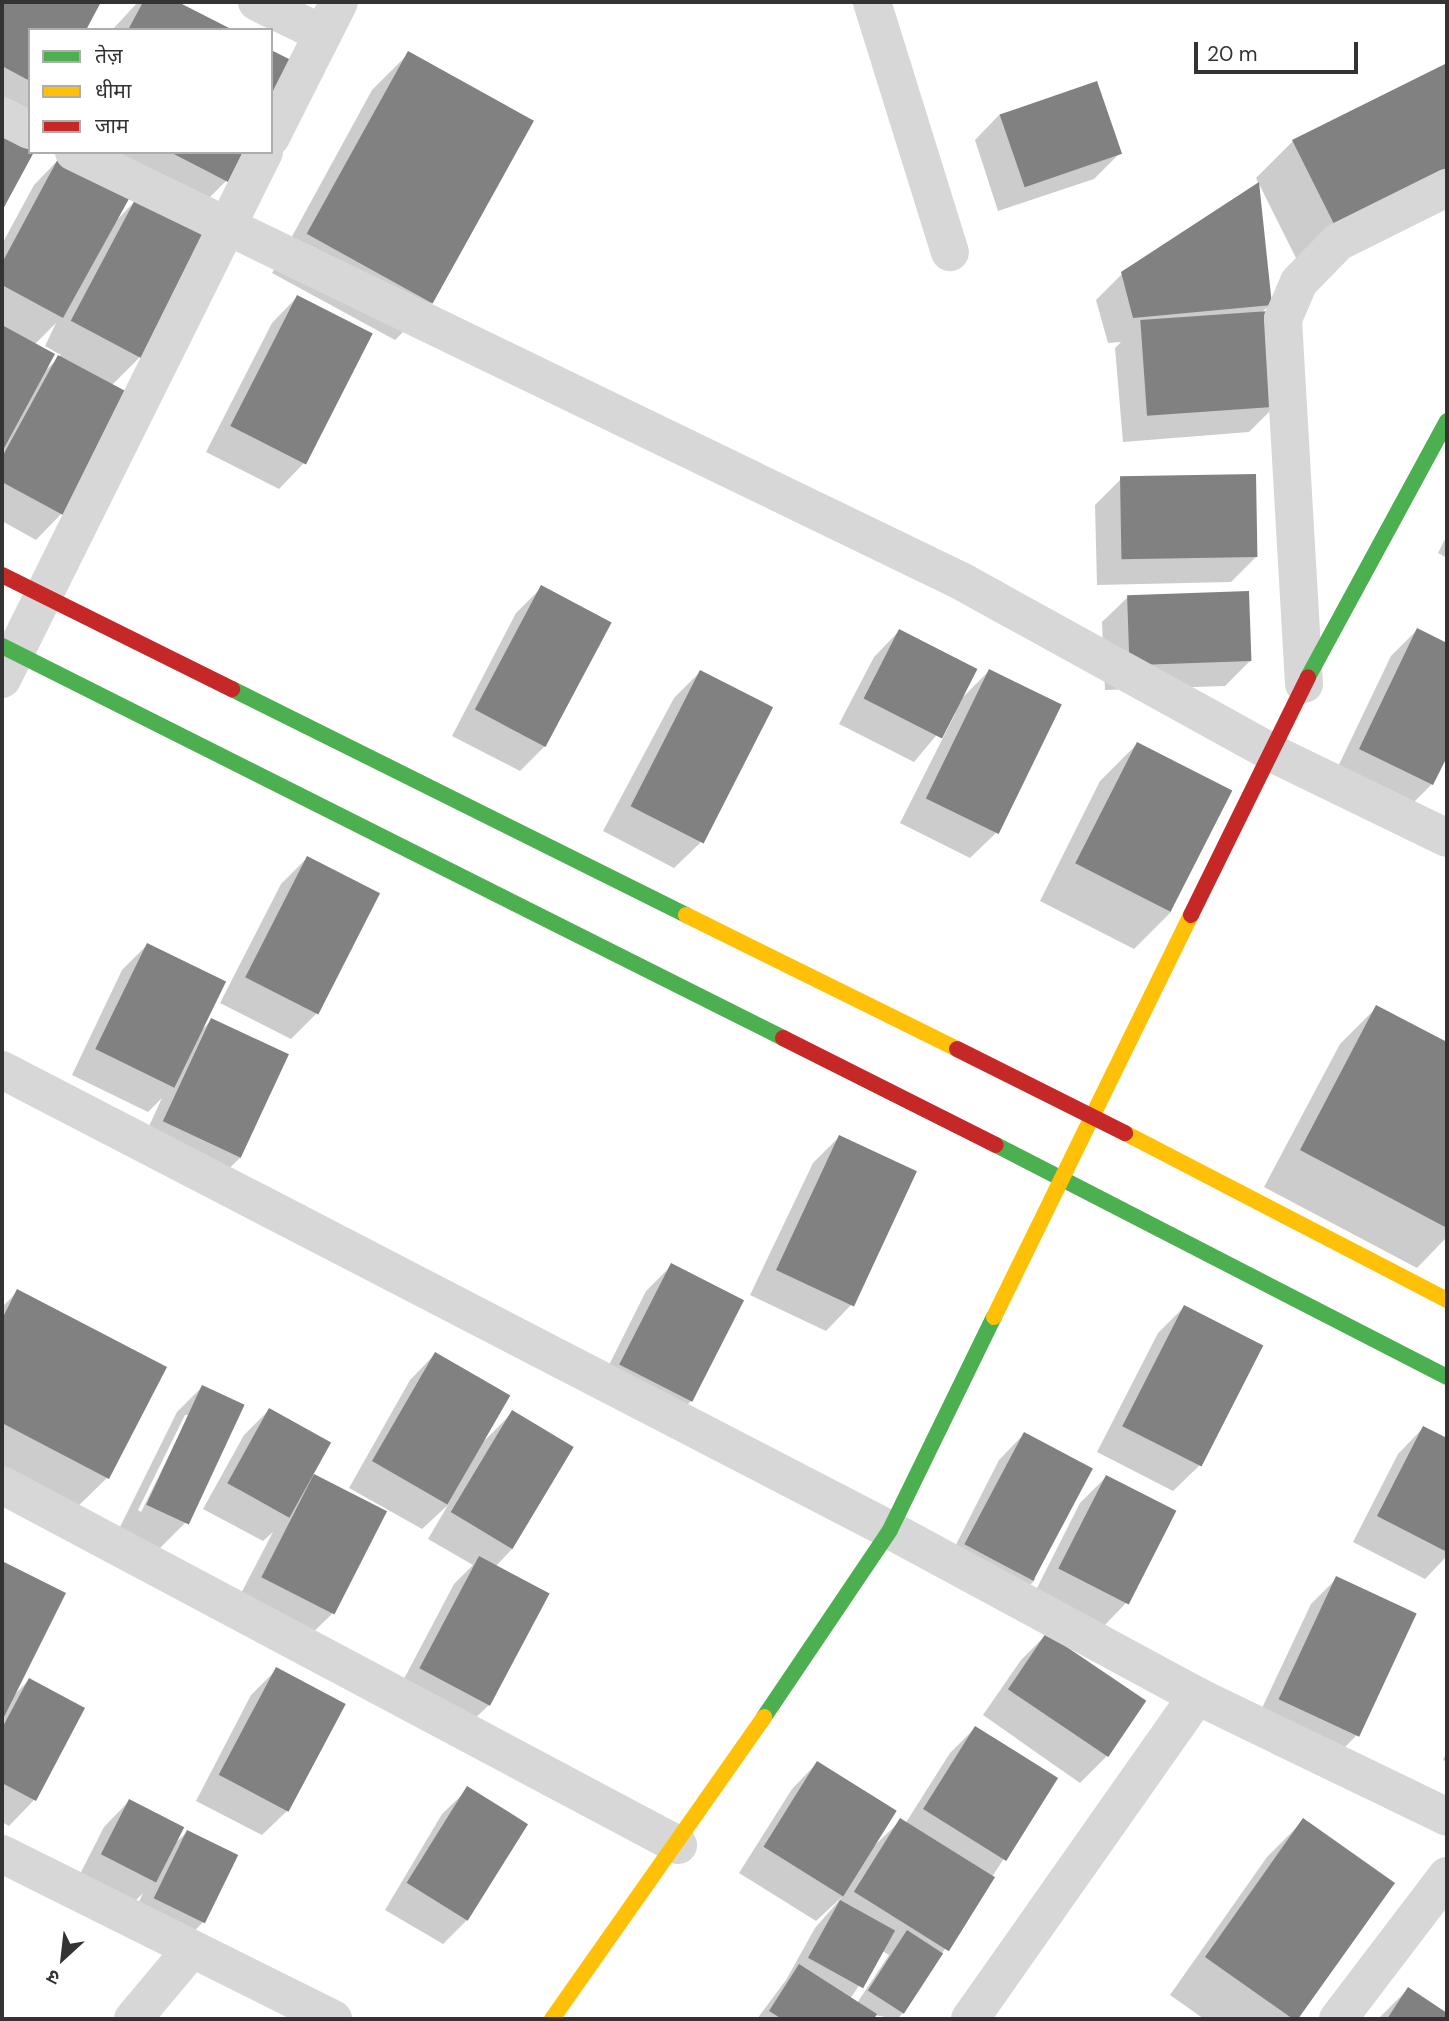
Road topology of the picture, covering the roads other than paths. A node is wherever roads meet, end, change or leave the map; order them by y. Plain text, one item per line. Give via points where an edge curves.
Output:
1 (257, 2) edge
2 (872, 2) edge
3 (331, 18) edge
4 (2, 116) edge
5 (28, 129) edge
6 (273, 133) edge
7 (78, 154) edge
8 (263, 154) edge
9 (1447, 188) edge
10 (226, 228) junction
11 (950, 252) dead end
12 (1447, 421) edge
13 (2, 575) edge
14 (41, 596) junction
15 (6, 659) edge
16 (1304, 684) junction
17 (1274, 754) junction
18 (1447, 838) edge
19 (2, 1070) edge
20 (1090, 1115) junction
21 (1059, 1177) junction
22 (1447, 1300) edge
23 (1447, 1377) edge
24 (2, 1485) edge
25 (890, 1530) junction
26 (1197, 1696) junction
27 (1447, 1817) edge
28 (678, 1845) junction
29 (2, 1854) edge
30 (1447, 1876) edge
31 (191, 1950) junction
32 (133, 2019) edge
33 (333, 2019) edge
34 (552, 2019) edge
35 (970, 2019) edge
36 (1339, 2019) edge

1 - 3 street
2 - 11 street
3 - 6 street
4 - 5 street
7 - 10 street
8 - 10 street
9 - 16 street via 1338,242 1299,282 1283,319
10 - 14 street
10 - 17 street via 961,580
12 - 16 street
13 - 14 street
14 - 15 street
14 - 20 street
15 - 21 street
16 - 17 street
17 - 18 street
17 - 20 street
19 - 25 street
20 - 21 street
20 - 22 street
21 - 23 street
21 - 25 street
24 - 28 street
25 - 26 street
25 - 28 street
26 - 27 street
26 - 35 street
28 - 34 street
29 - 31 street
30 - 36 street
31 - 32 street
31 - 33 street

